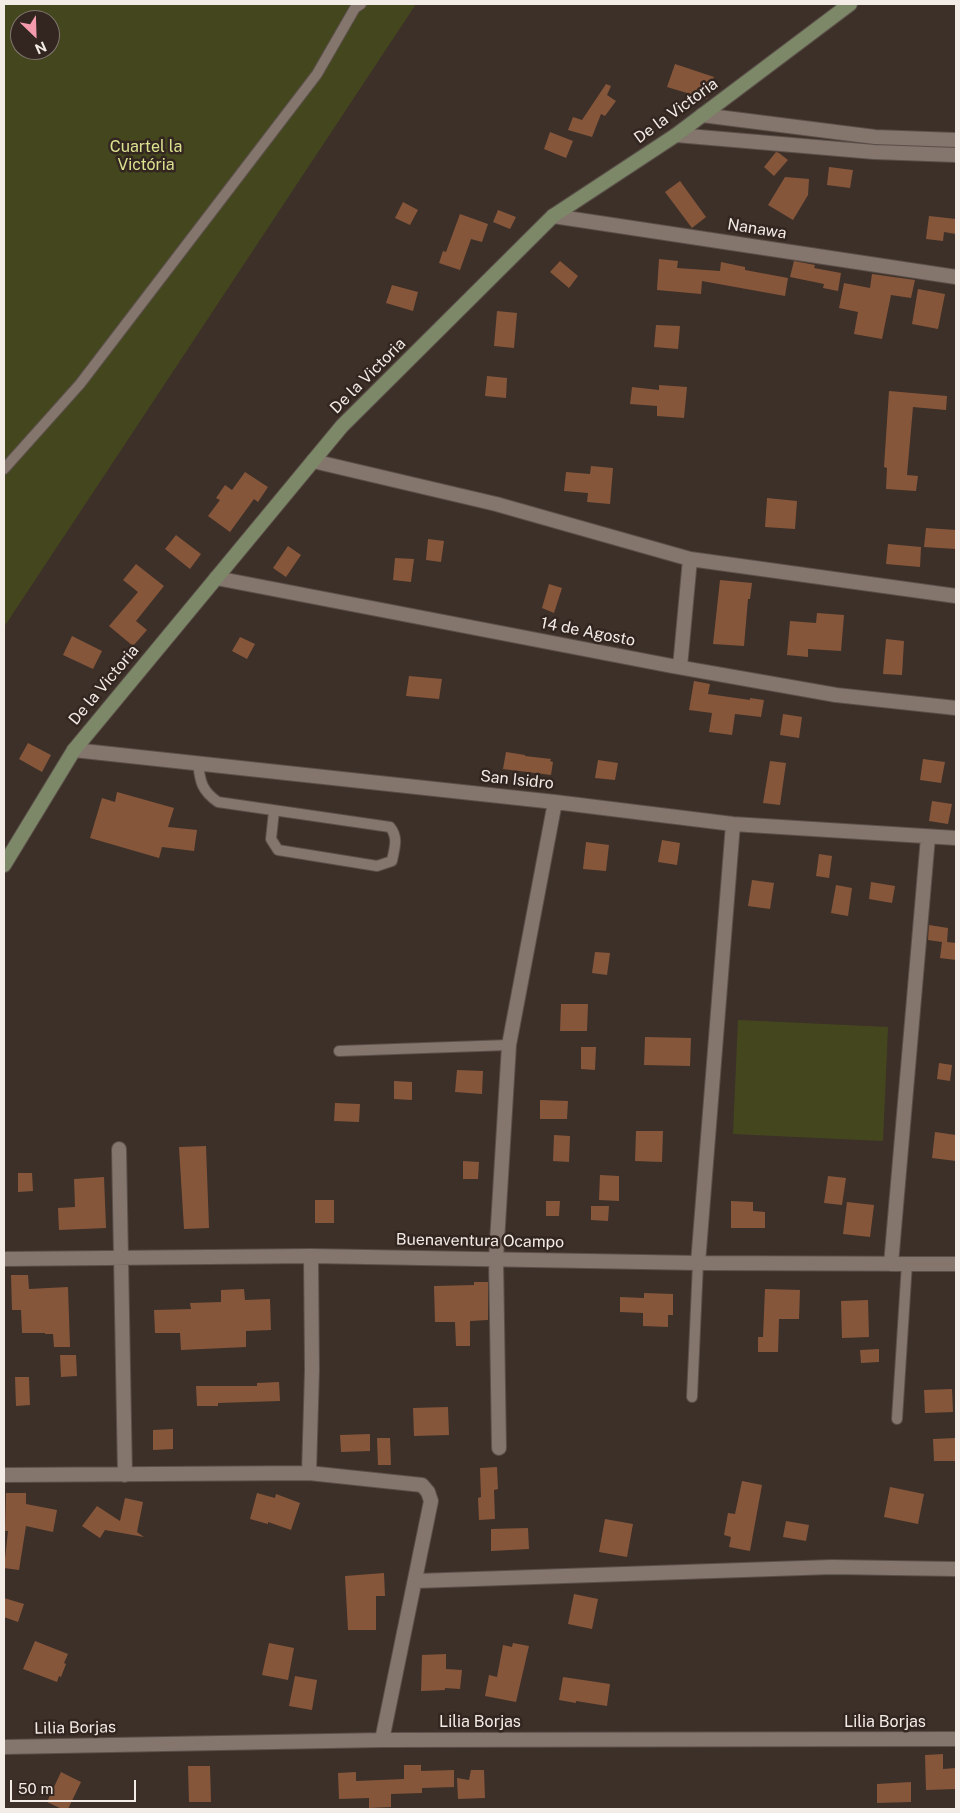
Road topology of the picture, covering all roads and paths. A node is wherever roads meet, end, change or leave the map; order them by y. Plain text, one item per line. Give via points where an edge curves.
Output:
1 (361, 4) edge
2 (850, 4) edge
3 (702, 115) junction
4 (676, 135) junction
5 (956, 140) edge
6 (956, 155) edge
7 (553, 216) junction
8 (956, 277) edge
9 (313, 461) junction
10 (4, 469) edge
11 (690, 559) junction
12 (216, 578) junction
13 (956, 596) edge
14 (680, 667) junction
15 (956, 708) edge
16 (74, 750) junction
17 (198, 763) junction
18 (555, 802) junction
19 (274, 811) junction
20 (733, 824) junction
21 (928, 837) junction
22 (956, 838) edge
23 (4, 865) edge
24 (509, 1045) junction
25 (339, 1050) dead end
26 (119, 1149) dead end
27 (311, 1256) junction
28 (496, 1258) junction
29 (4, 1259) edge
30 (121, 1259) junction
31 (698, 1263) junction
32 (907, 1263) junction
33 (891, 1264) junction
34 (956, 1264) edge
35 (692, 1397) dead end
36 (897, 1419) dead end
37 (499, 1448) dead end
38 (308, 1473) junction
39 (4, 1475) edge
40 (125, 1475) junction
41 (956, 1569) edge
42 (416, 1581) junction
43 (956, 1739) edge
44 (382, 1740) junction
45 (4, 1747) edge

1 - 10 lane via 355,8 317,74 80,384
2 - 3 main road, De la Victoria
3 - 4 main road, De la Victoria
3 - 5 street via 875,137
4 - 6 street via 874,152
4 - 7 main road, De la Victoria
7 - 8 street, Nanawa
7 - 9 main road, De la Victoria via 342,426
9 - 11 street via 496,504
9 - 12 main road, De la Victoria
11 - 13 street
11 - 14 street
12 - 14 street, 14 de Agosto
12 - 16 main road, De la Victoria
14 - 15 street, 14 de Agosto via 836,696
16 - 17 street, San Isidro
16 - 23 main road, De la Victoria
17 - 18 street, San Isidro
17 - 19 lane via 204,788 218,802
18 - 20 street, San Isidro
18 - 24 street
19 - 19 lane via 390,827 396,841 392,861 377,866 278,850 271,840
20 - 21 street, San Isidro
20 - 31 street
21 - 22 street, San Isidro
21 - 33 street
24 - 25 lane
24 - 28 street
26 - 30 street
27 - 28 street, Buenaventura Ocampo
27 - 30 street, Buenaventura Ocampo
27 - 38 street via 312,1370
28 - 31 street, Buenaventura Ocampo
28 - 37 street
29 - 30 street, Buenaventura Ocampo
30 - 40 street
31 - 33 street, Buenaventura Ocampo
31 - 35 lane
32 - 33 street, Buenaventura Ocampo
32 - 34 street, Buenaventura Ocampo
32 - 36 lane
38 - 40 street
38 - 42 street via 422,1485 431,1501
39 - 40 street
41 - 42 street via 832,1567
42 - 44 street
43 - 44 street, Lilia Borjas
44 - 45 street, Lilia Borjas

